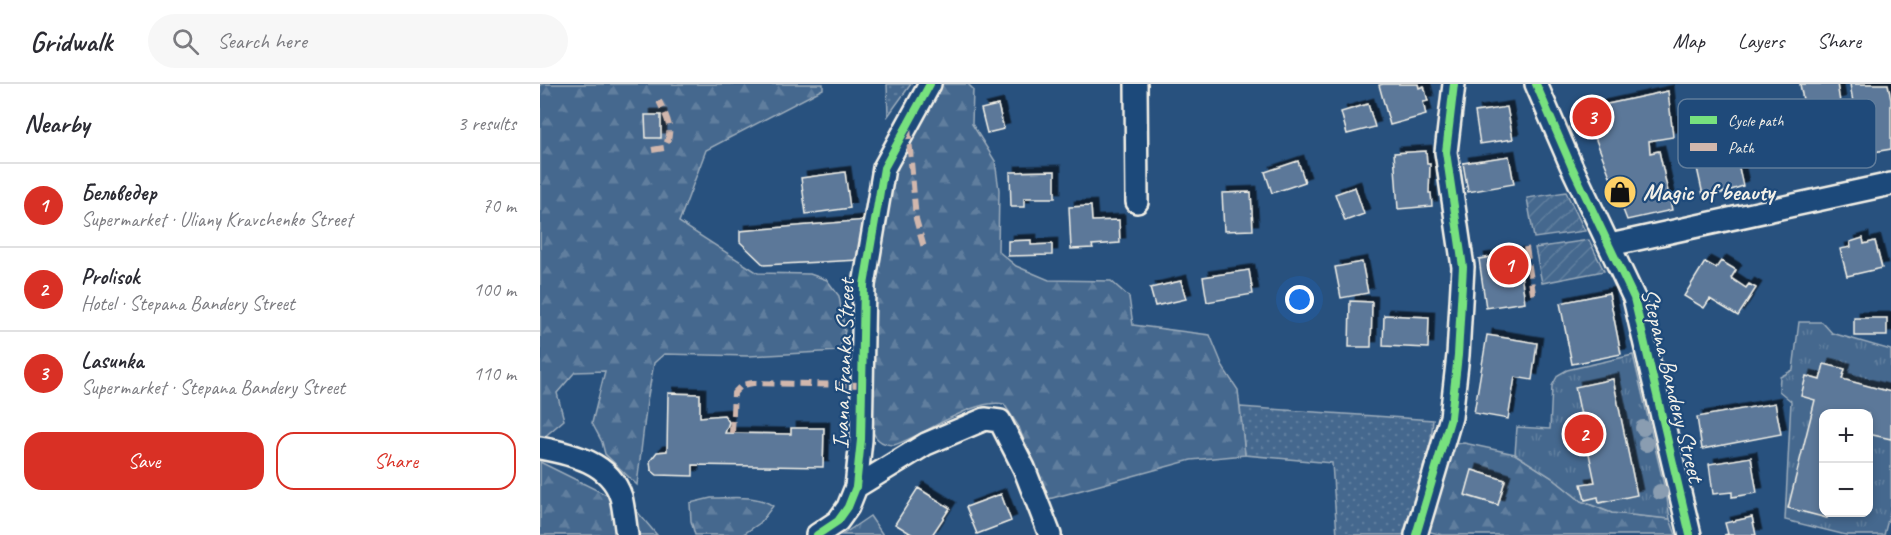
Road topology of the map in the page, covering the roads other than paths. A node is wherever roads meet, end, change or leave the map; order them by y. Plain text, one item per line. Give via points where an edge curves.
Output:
1 (930, 84) edge
2 (1136, 84) edge
3 (1454, 84) edge
4 (1536, 84) edge
5 (1891, 184) edge
6 (1137, 202) dead end
7 (1610, 245) junction
8 (540, 448) edge
9 (856, 487) junction
10 (627, 535) edge
11 (817, 535) edge
12 (1050, 535) edge
13 (1416, 535) edge
14 (1690, 535) edge

1 - 9 street, Ivana Franka Street via 884,168 864,285 861,441
2 - 6 street
3 - 13 street via 1446,152 1463,267 1458,355 1451,417
4 - 7 street, Stepana Bandery Street
5 - 7 street
7 - 14 street, Stepana Bandery Street via 1634,298
8 - 10 street via 572,454 610,477 621,496
9 - 11 street, Ivana Franka Street via 838,522
9 - 12 street via 926,444 985,419 1000,421 1024,468

